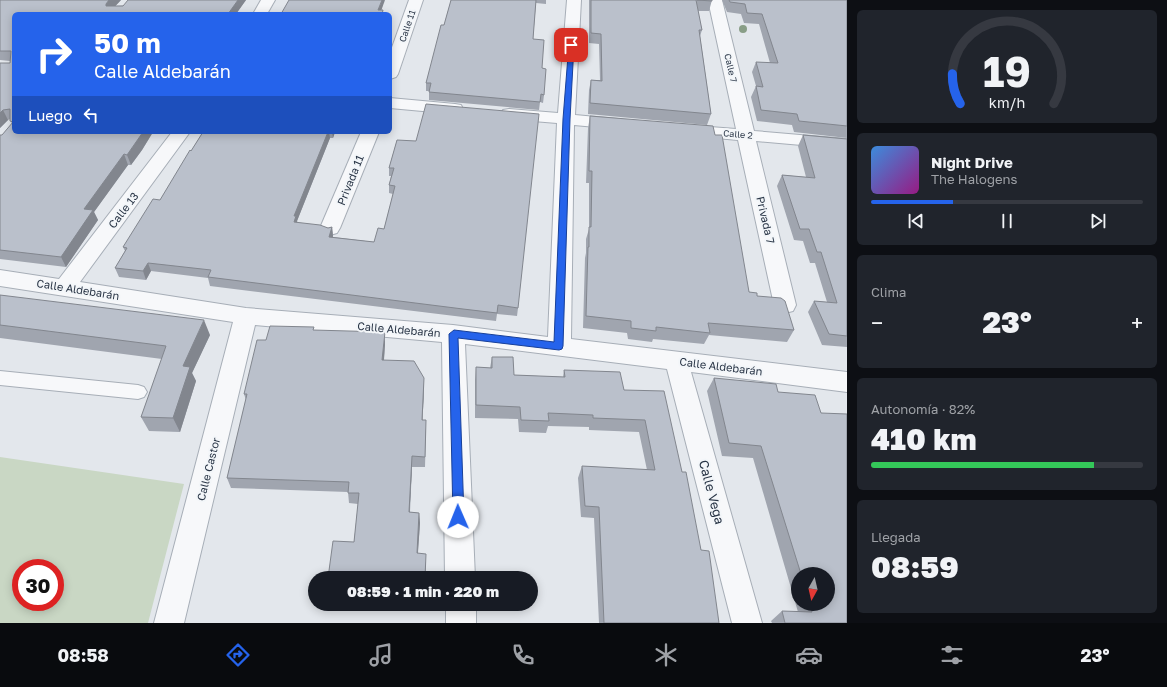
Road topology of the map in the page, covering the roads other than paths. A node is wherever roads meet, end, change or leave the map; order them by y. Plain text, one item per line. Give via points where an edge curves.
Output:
1 (268, 0) edge
2 (416, 0) edge
3 (574, 0) edge
4 (715, 0) edge
5 (261, 12) edge
6 (392, 68) edge
7 (392, 103) edge
8 (566, 119) junction
9 (637, 126) edge
10 (668, 128) edge
11 (180, 134) edge
12 (369, 134) edge
13 (747, 135) junction
14 (847, 144) edge
15 (330, 228) edge
16 (0, 278) edge
17 (65, 287) junction
18 (785, 305) edge
19 (246, 316) junction
20 (454, 334) junction
21 (559, 346) junction
22 (676, 360) junction
23 (0, 378) edge
24 (847, 382) edge
25 (138, 392) dead end
26 (460, 571) edge
27 (460, 611) edge
28 (169, 623) edge
29 (461, 623) edge
30 (747, 623) edge

1 - 5 street
2 - 6 street, Calle 11
3 - 8 street
4 - 13 street, Calle 7
7 - 8 street
8 - 9 street
8 - 21 street
10 - 13 street, Calle 2
11 - 17 street, Calle 13
12 - 15 street, Privada 11
13 - 14 street, Calle 2
13 - 18 street, Privada 7
16 - 17 street, Calle Aldebarán
17 - 19 street, Calle Aldebarán
19 - 20 street, Calle Aldebarán
19 - 28 street, Calle Castor
20 - 21 street, Calle Aldebarán
20 - 26 street
21 - 22 street, Calle Aldebarán
22 - 24 street, Calle Aldebarán
22 - 30 street, Calle Vega
23 - 25 lane
27 - 29 street

